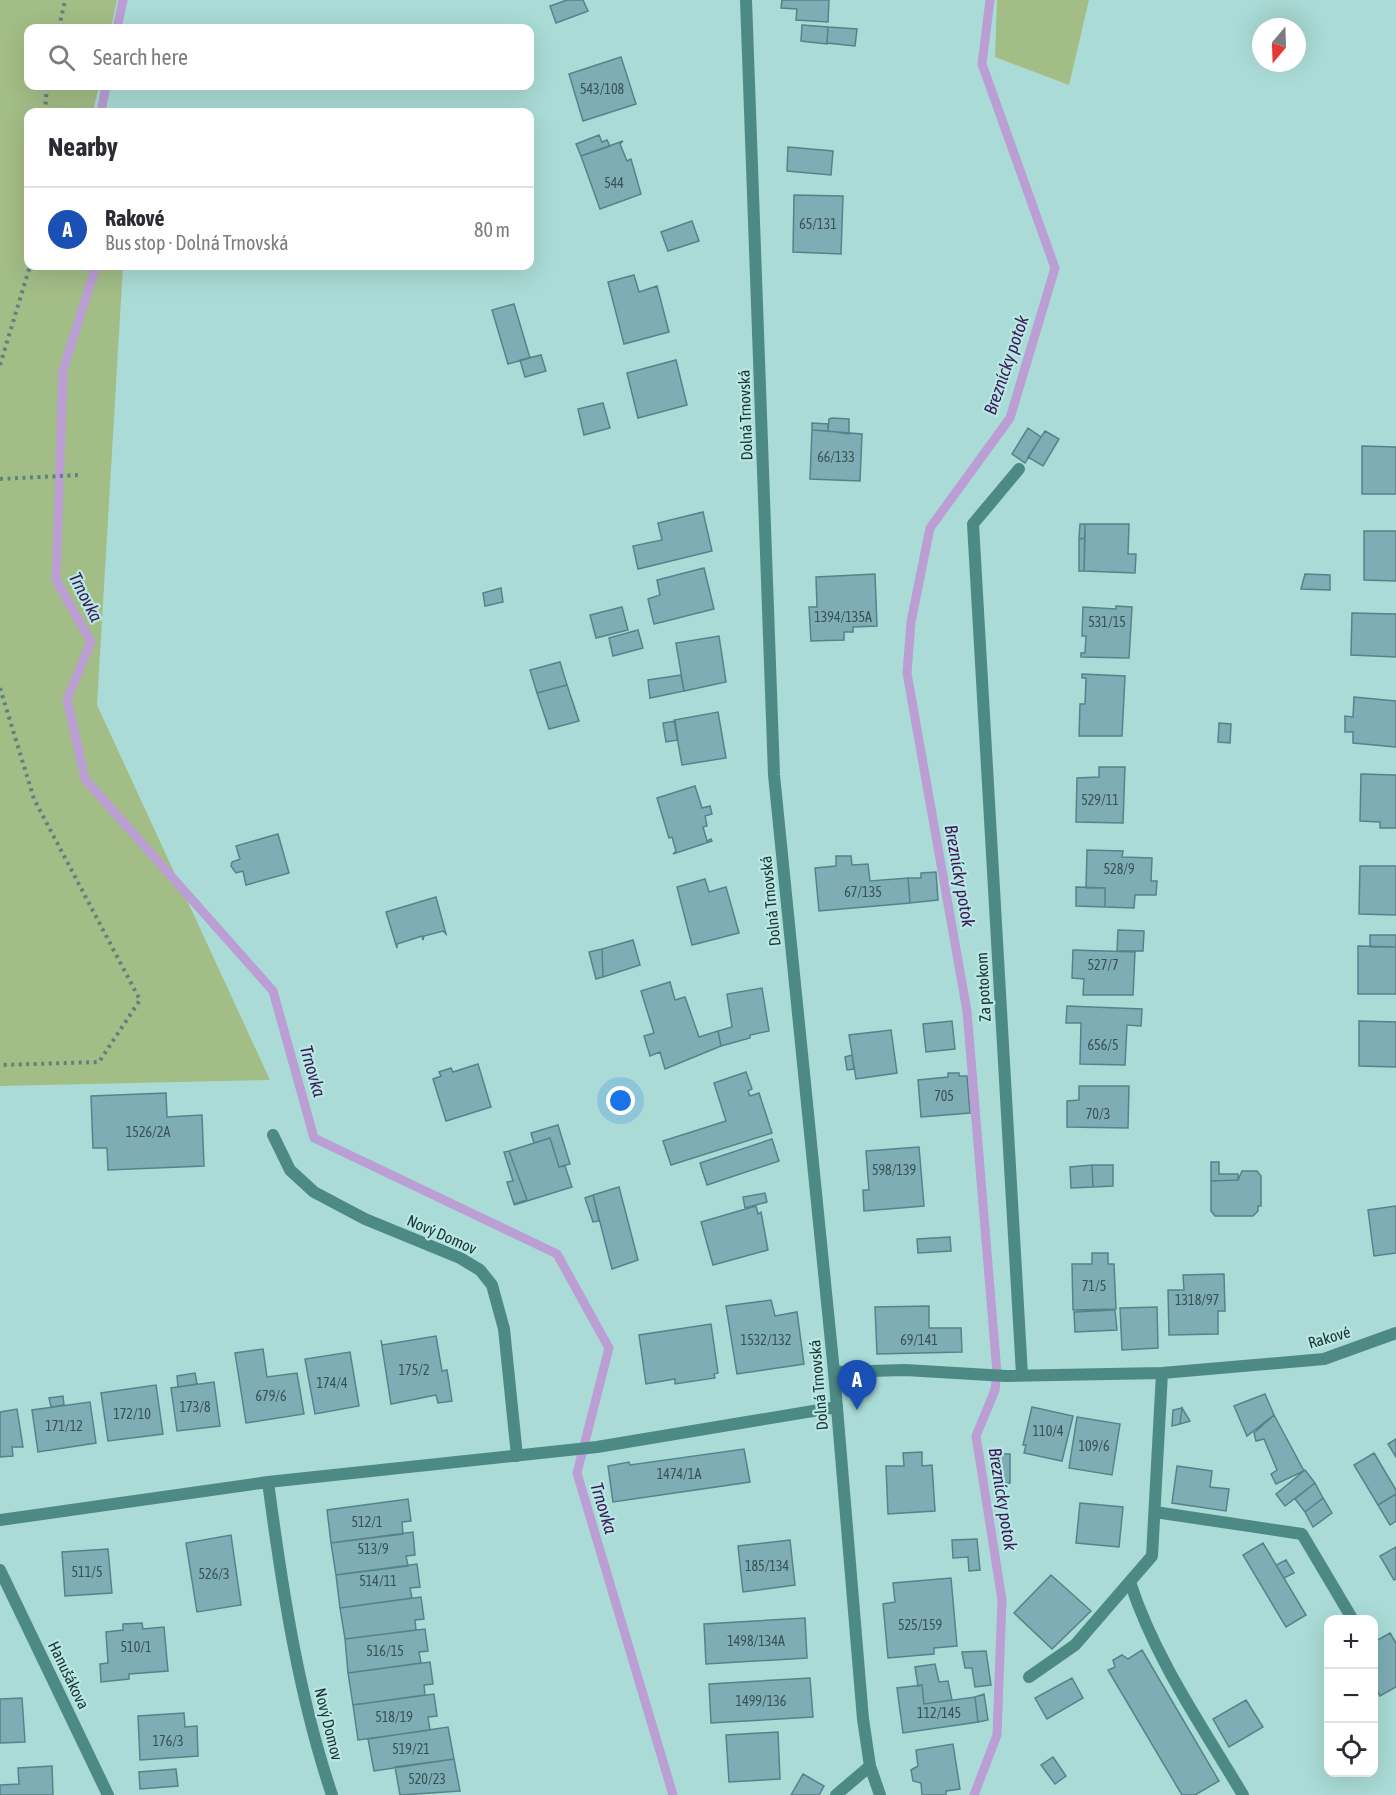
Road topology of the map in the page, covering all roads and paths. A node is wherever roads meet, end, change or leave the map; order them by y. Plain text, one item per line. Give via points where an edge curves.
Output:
1 (65, 0) edge
2 (746, 0) edge
3 (60, 24) edge
4 (46, 90) edge
5 (45, 108) edge
6 (29, 270) edge
7 (0, 365) edge
8 (1018, 469) dead end
9 (80, 475) dead end
10 (0, 478) edge
11 (0, 688) edge
12 (0, 1065) edge
13 (273, 1135) dead end
14 (1396, 1333) edge
15 (834, 1372) junction
16 (1162, 1373) junction
17 (1022, 1375) junction
18 (837, 1407) junction
19 (517, 1456) junction
20 (268, 1482) junction
21 (1155, 1512) junction
22 (0, 1520) edge
23 (0, 1570) edge
24 (1130, 1582) junction
25 (1350, 1615) edge
26 (1029, 1677) dead end
27 (870, 1766) junction
28 (108, 1795) edge
29 (332, 1795) edge
30 (836, 1795) edge
31 (880, 1795) edge
32 (1243, 1795) edge

1 - 3 path
2 - 15 street, Dolná Trnovská via 774,775
4 - 5 path
6 - 7 path
8 - 17 street, Za potokom via 973,524
9 - 10 path
11 - 12 path via 34,800 140,1000 99,1062
13 - 19 street, Nový Domov via 290,1170 314,1192 365,1219 460,1258 480,1270 492,1285 504,1329
14 - 16 street, Rakové via 1324,1359
15 - 17 street, Rakové via 905,1370
15 - 18 street, Dolná Trnovská
16 - 17 street, Rakové
16 - 21 street
18 - 19 street via 597,1447
18 - 27 street, Dolná Trnovská
19 - 20 street
20 - 22 street
20 - 29 street, Nový Domov via 282,1589 316,1749
21 - 24 street via 1152,1556
21 - 25 street via 1302,1534
23 - 28 street, Hanušákova
24 - 26 street via 1075,1645
24 - 32 street via 1143,1621 1167,1668
27 - 30 street
27 - 31 street, Dolná Trnovská

